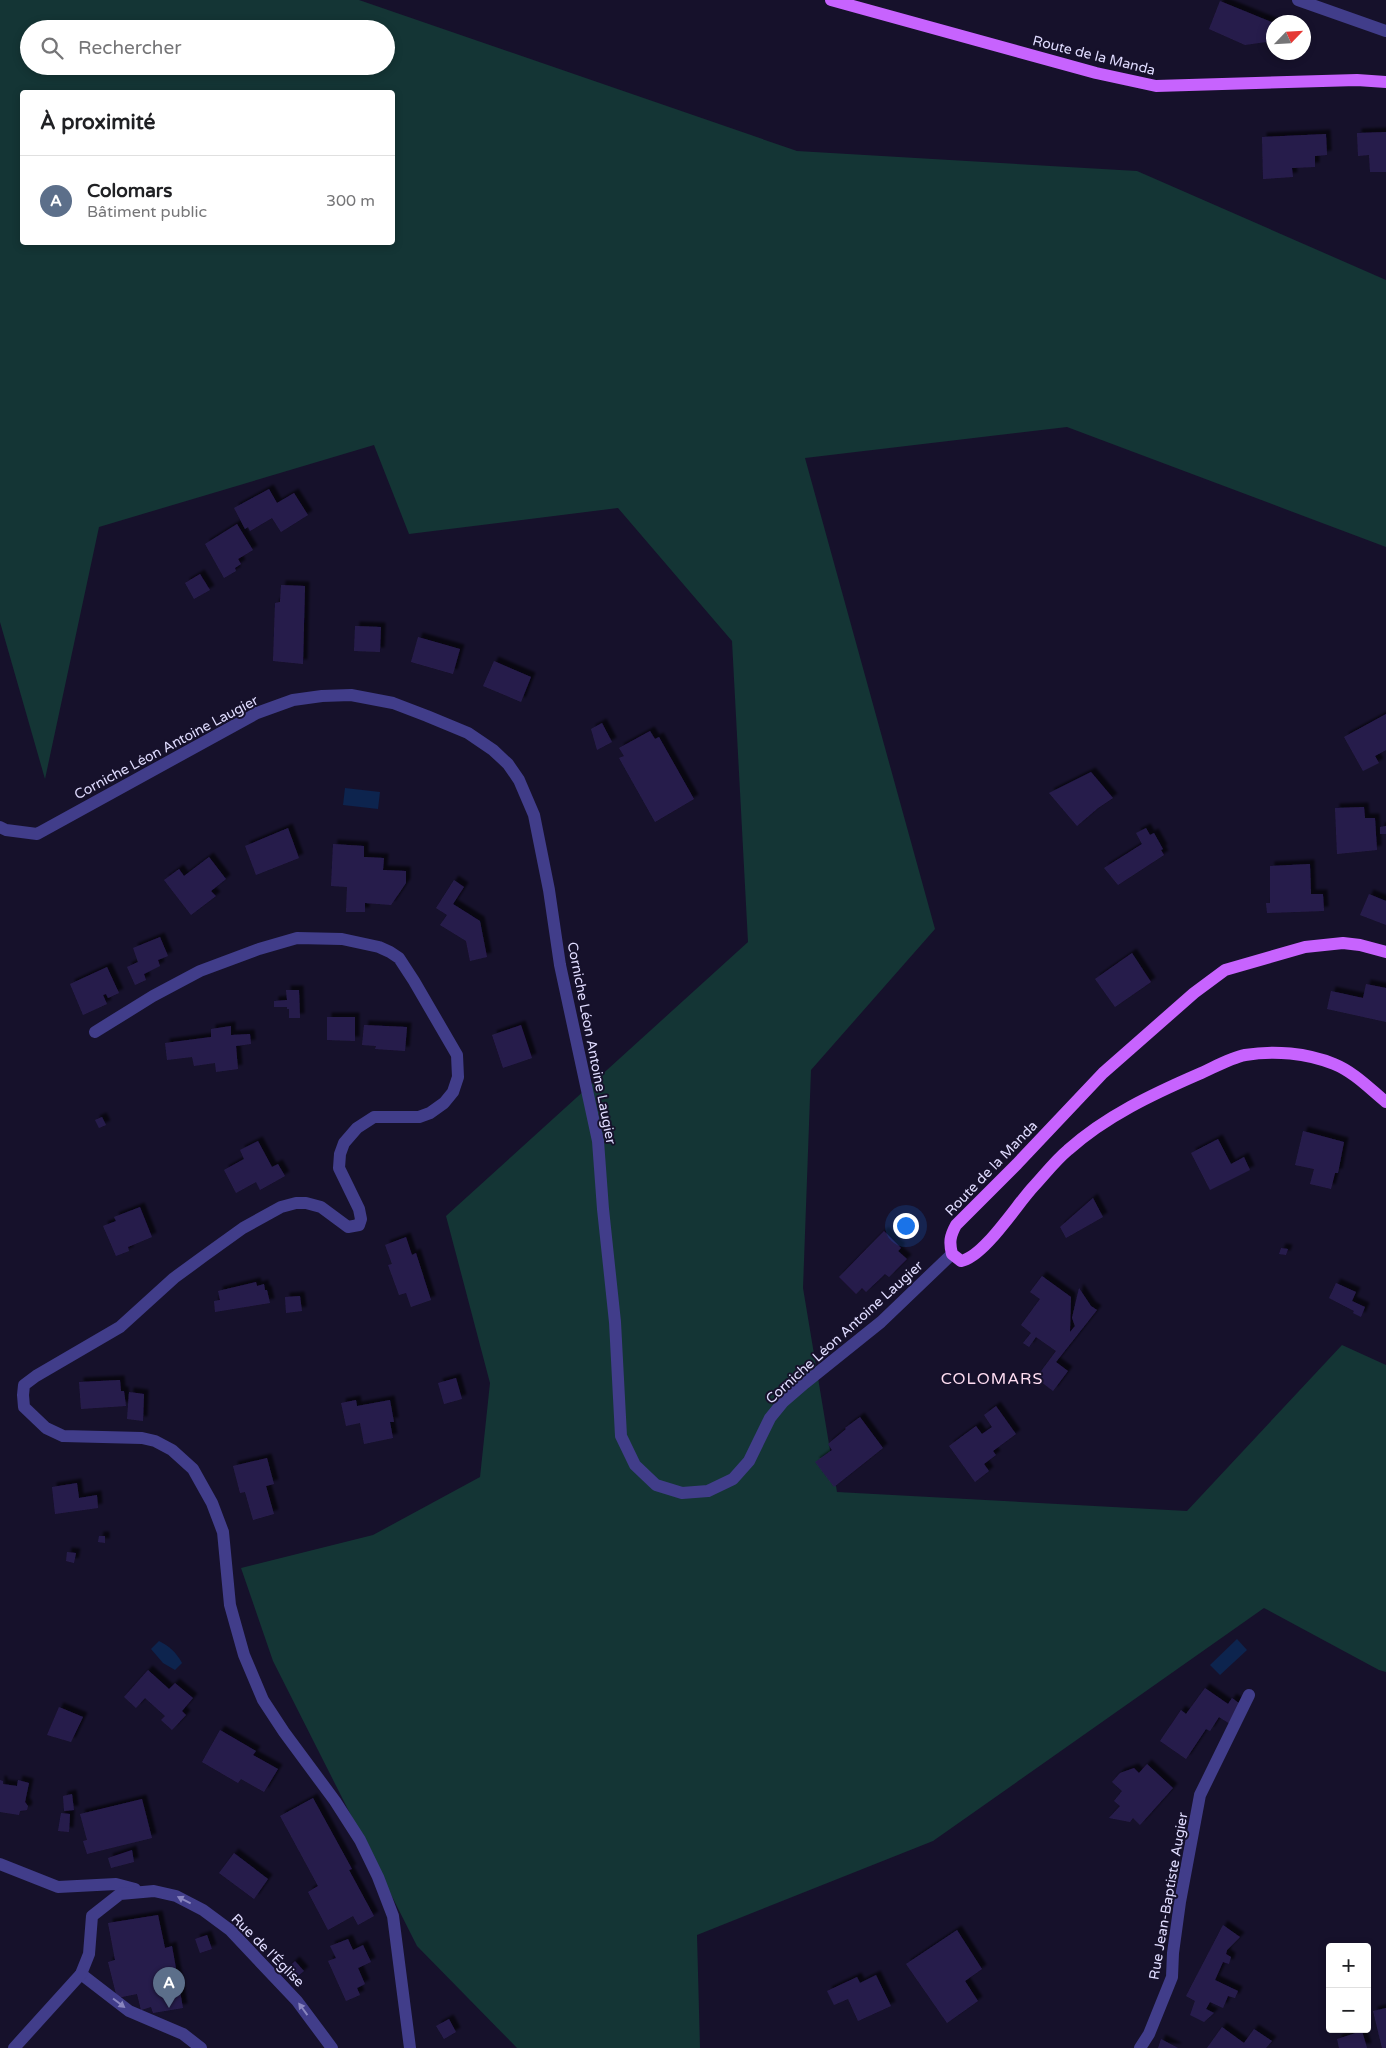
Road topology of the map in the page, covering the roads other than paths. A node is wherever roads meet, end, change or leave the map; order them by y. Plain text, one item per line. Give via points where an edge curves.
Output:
1 (831, 0) edge
2 (1298, 0) edge
3 (1386, 31) edge
4 (1386, 82) edge
5 (0, 828) edge
6 (1386, 952) edge
7 (95, 1032) dead end
8 (1386, 1102) edge
9 (952, 1254) junction
10 (1249, 1695) dead end
11 (0, 1864) edge
12 (145, 1892) junction
13 (80, 1974) junction
14 (14, 2048) edge
15 (201, 2048) edge
16 (332, 2048) edge
17 (410, 2048) edge
18 (1140, 2048) edge

1 - 4 main road, Route de la Manda via 1096,73 1156,86 1357,80
2 - 3 street
5 - 9 street, Corniche Léon Antoine Laugier via 37,834 257,713 293,700 351,695 393,703 468,734 506,762 519,780 534,815 560,965 598,1141 615,1322 621,1436 635,1465 656,1485 682,1493 708,1491 733,1479 749,1461 770,1418 783,1402 881,1322
6 - 9 main road, Route de la Manda via 1360,945 1305,947 1225,970 1103,1073 956,1225 950,1235
7 - 17 street via 200,971 260,948 297,938 342,939 379,948 398,958 457,1055 458,1077 453,1092 444,1103 420,1117 374,1117 356,1128 344,1143 339,1168 359,1209 359,1225 348,1227 321,1208 306,1203 282,1207 243,1228 174,1278 120,1327 24,1385 24,1407 46,1428 63,1436 155,1441 172,1450 193,1469 212,1503 222,1532 230,1605 244,1655 264,1700 360,1840 393,1916
8 - 9 main road via 1336,1064 1318,1058 1280,1052 1243,1055 1162,1090 1104,1123 1068,1150 1028,1192 982,1250 961,1261
10 - 18 street, Rue Jean-Baptiste Augier via 1200,1795 1179,1910 1172,1977
11 - 12 street via 58,1887 116,1884
12 - 13 street, Rue de l'Église via 120,1894 92,1916 89,1954
16 -> 12 street, Rue de l'Église via 297,2001 230,1930 203,1910 176,1896
13 - 14 street, Rue de l'Église
13 -> 15 street via 129,2011 183,2034

